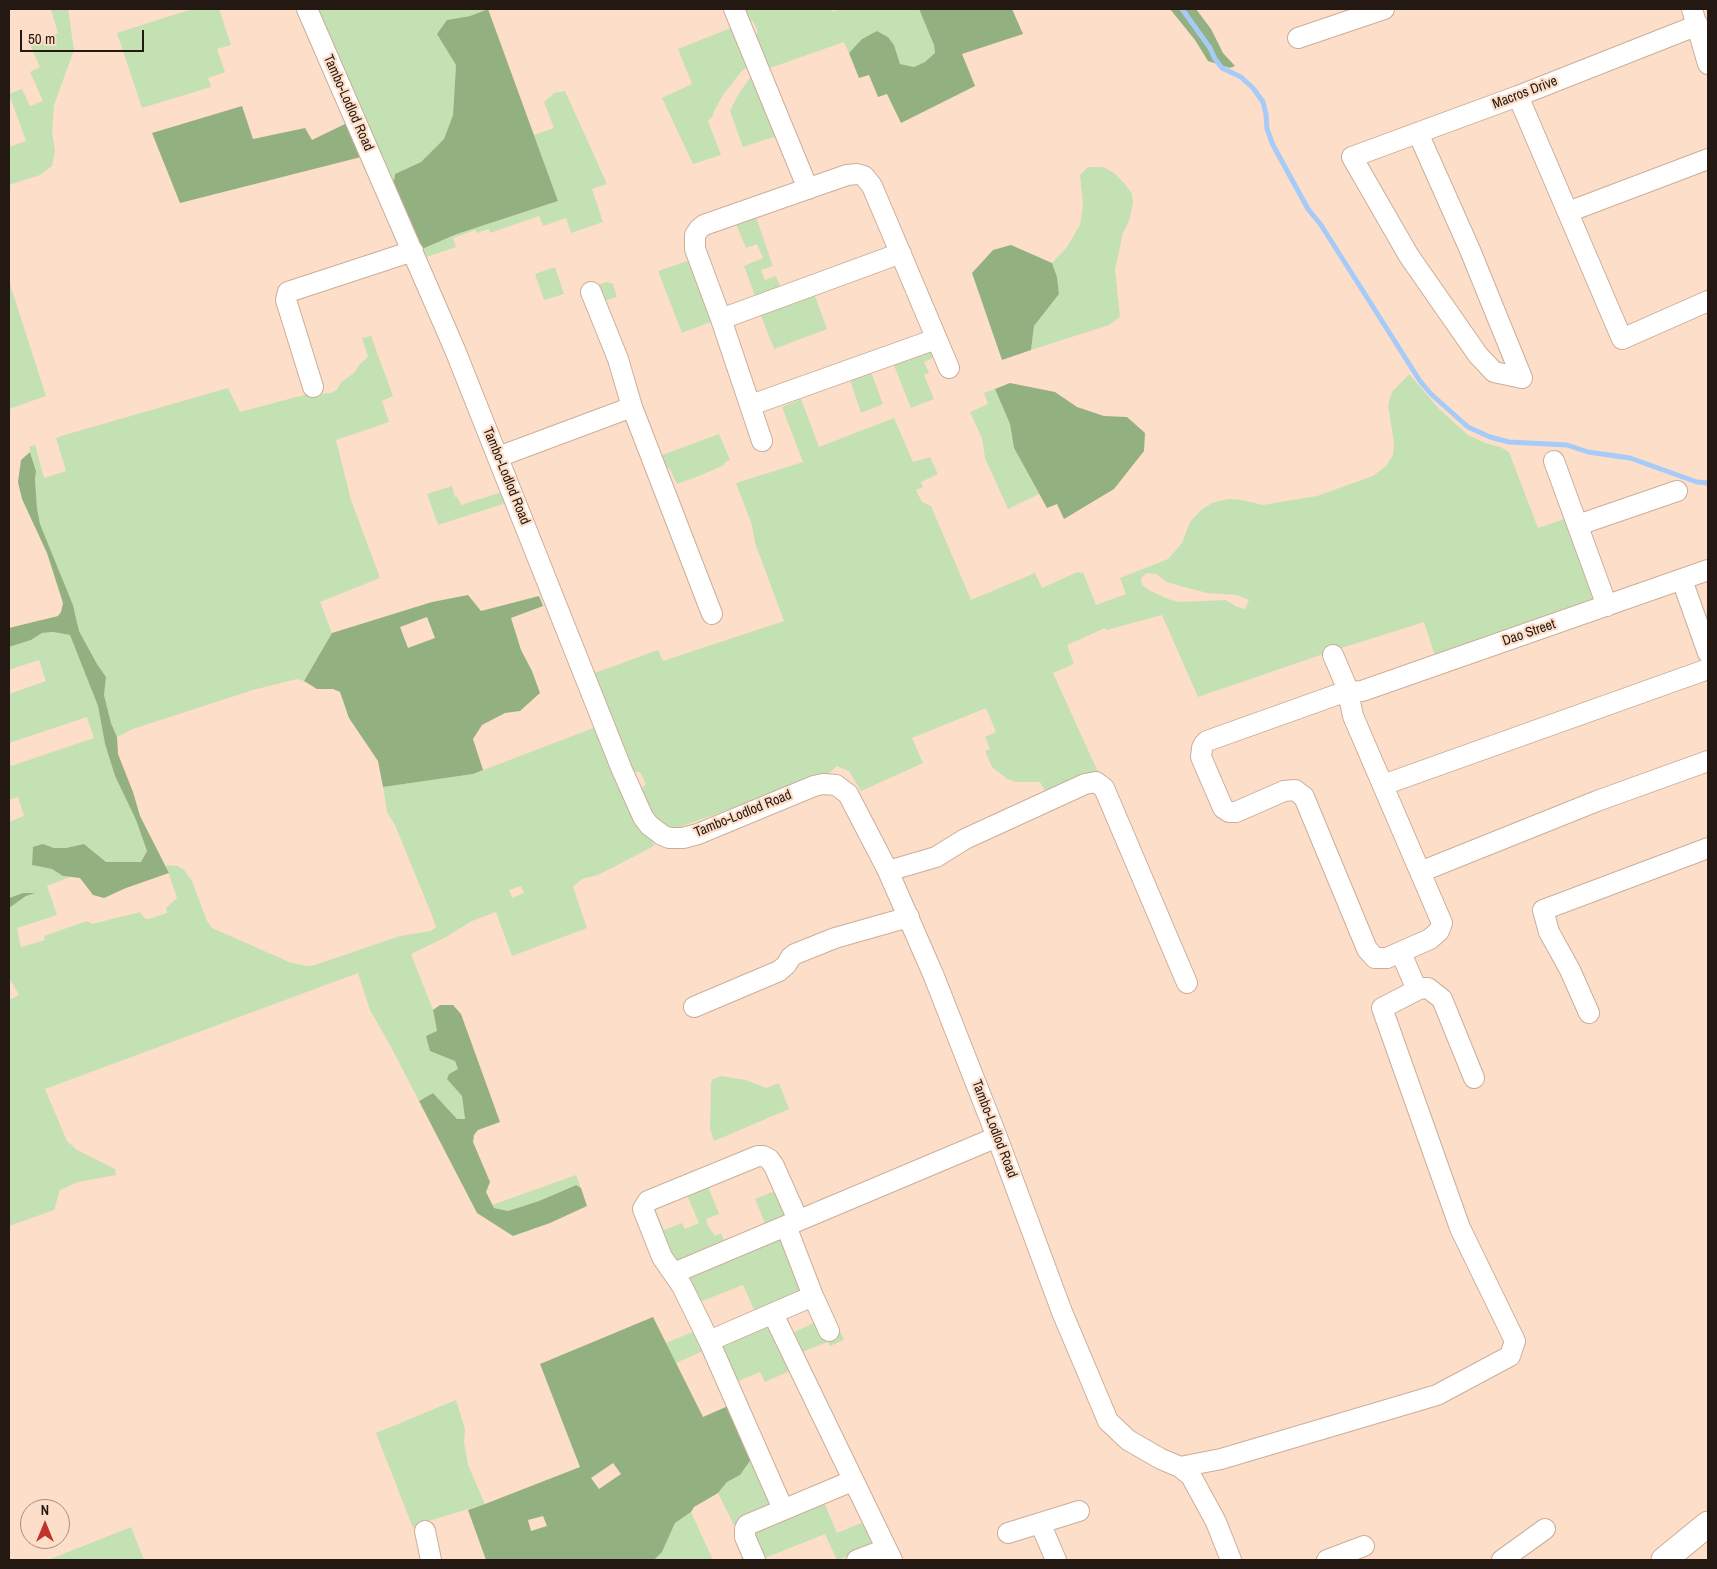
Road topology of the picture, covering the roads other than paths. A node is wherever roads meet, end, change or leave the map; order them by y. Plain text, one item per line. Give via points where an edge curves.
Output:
1 (307, 9) edge
2 (734, 9) edge
3 (1384, 9) edge
4 (1700, 27) edge
5 (1298, 38) dead end
6 (1708, 64) edge
7 (1518, 96) junction
8 (1418, 133) junction
9 (1708, 159) edge
10 (808, 189) junction
11 (1568, 212) junction
12 (414, 251) junction
13 (901, 253) junction
14 (591, 292) dead end
15 (1708, 301) edge
16 (721, 319) junction
17 (936, 340) junction
18 (949, 368) dead end
19 (313, 387) dead end
20 (750, 405) junction
21 (632, 407) junction
22 (762, 441) dead end
23 (498, 457) junction
24 (1554, 462) dead end
25 (1677, 491) dead end
26 (1578, 525) junction
27 (1708, 570) edge
28 (1682, 580) junction
29 (1607, 606) junction
30 (712, 614) dead end
31 (1708, 653) edge
32 (1333, 655) dead end
33 (1708, 669) edge
34 (1348, 692) junction
35 (1708, 761) edge
36 (1383, 785) junction
37 (1708, 848) edge
38 (888, 871) junction
39 (1420, 872) junction
40 (909, 917) junction
41 (1400, 953) junction
42 (1187, 983) dead end
43 (1417, 990) junction
44 (694, 1007) dead end
45 (1589, 1014) dead end
46 (1474, 1078) dead end
47 (997, 1137) junction
48 (792, 1223) junction
49 (674, 1273) junction
50 (813, 1296) junction
51 (772, 1314) junction
52 (829, 1331) dead end
53 (709, 1341) junction
54 (1180, 1467) junction
55 (852, 1481) junction
56 (783, 1509) junction
57 (1079, 1511) dead end
58 (1040, 1524) junction
59 (1708, 1524) edge
60 (1545, 1529) dead end
61 (425, 1531) dead end
62 (1008, 1533) dead end
63 (1364, 1546) dead end
64 (889, 1554) edge
65 (431, 1560) edge
66 (755, 1560) edge
67 (857, 1560) edge
68 (1056, 1560) edge
69 (1231, 1560) edge
70 (1326, 1560) edge
71 (1502, 1560) edge
72 (1664, 1560) edge

1 - 12 street, Tambo-Lodlod Road
2 - 10 street
3 - 5 street
4 - 6 street
4 - 7 street, Macros Drive
7 - 8 street, Macros Drive
7 - 11 street
8 - 8 street, Macros Drive via 1470,250 1522,378 1494,372 1478,355 1409,256 1352,157
9 - 11 street
10 - 13 street via 852,174 864,176 872,186
10 - 16 street via 699,229 695,235 695,249
11 - 15 street via 1622,339
12 - 19 street via 288,292 286,300
12 - 23 street, Tambo-Lodlod Road
13 - 16 street
13 - 17 street
14 - 21 street via 618,359
16 - 20 street
17 - 18 street
17 - 20 street
20 - 22 street
21 - 23 street
21 - 30 street
23 - 38 street, Tambo-Lodlod Road via 637,804 649,825 668,842 698,834 809,787 836,785 851,797
24 - 26 street
25 - 26 street
26 - 29 street
27 - 28 street, Dao Street
28 - 29 street, Dao Street
28 - 31 street
29 - 34 street, Dao Street via 1362,691
32 - 34 street
33 - 36 street
34 - 36 street via 1353,716
34 - 41 street, Dao Street via 1207,741 1201,757 1223,808 1228,812 1236,812 1284,791 1300,793 1367,950 1375,958
35 - 39 street via 1597,801
36 - 39 street
37 - 45 street via 1543,910
38 - 40 street, Tambo-Lodlod Road
38 - 42 street via 936,857 965,839 1085,784 1096,782 1104,788
39 - 41 street via 1442,926 1430,939
40 - 44 street via 835,938 795,954 779,971
40 - 47 street, Tambo-Lodlod Road
41 - 43 street
43 - 46 street via 1426,988 1442,999
43 - 54 street via 1382,1008 1460,1228 1515,1341 1510,1356 1436,1395 1221,1459
47 - 48 street
47 - 54 street, Tambo-Lodlod Road via 1062,1312 1108,1421 1128,1440
48 - 49 street
48 - 49 street via 774,1166 763,1156 648,1201 643,1212 662,1257
48 - 50 street
49 - 53 street
50 - 51 street
50 - 52 street
51 - 53 street
51 - 55 street
53 - 56 street
54 - 69 street, Tambo-Lodlod Road via 1192,1476
55 - 56 street
55 - 64 street
56 - 66 street via 750,1523 745,1529
57 - 58 street
58 - 62 street
58 - 68 street
59 - 72 main road
60 - 71 street
61 - 65 street
63 - 70 street
64 - 67 street

